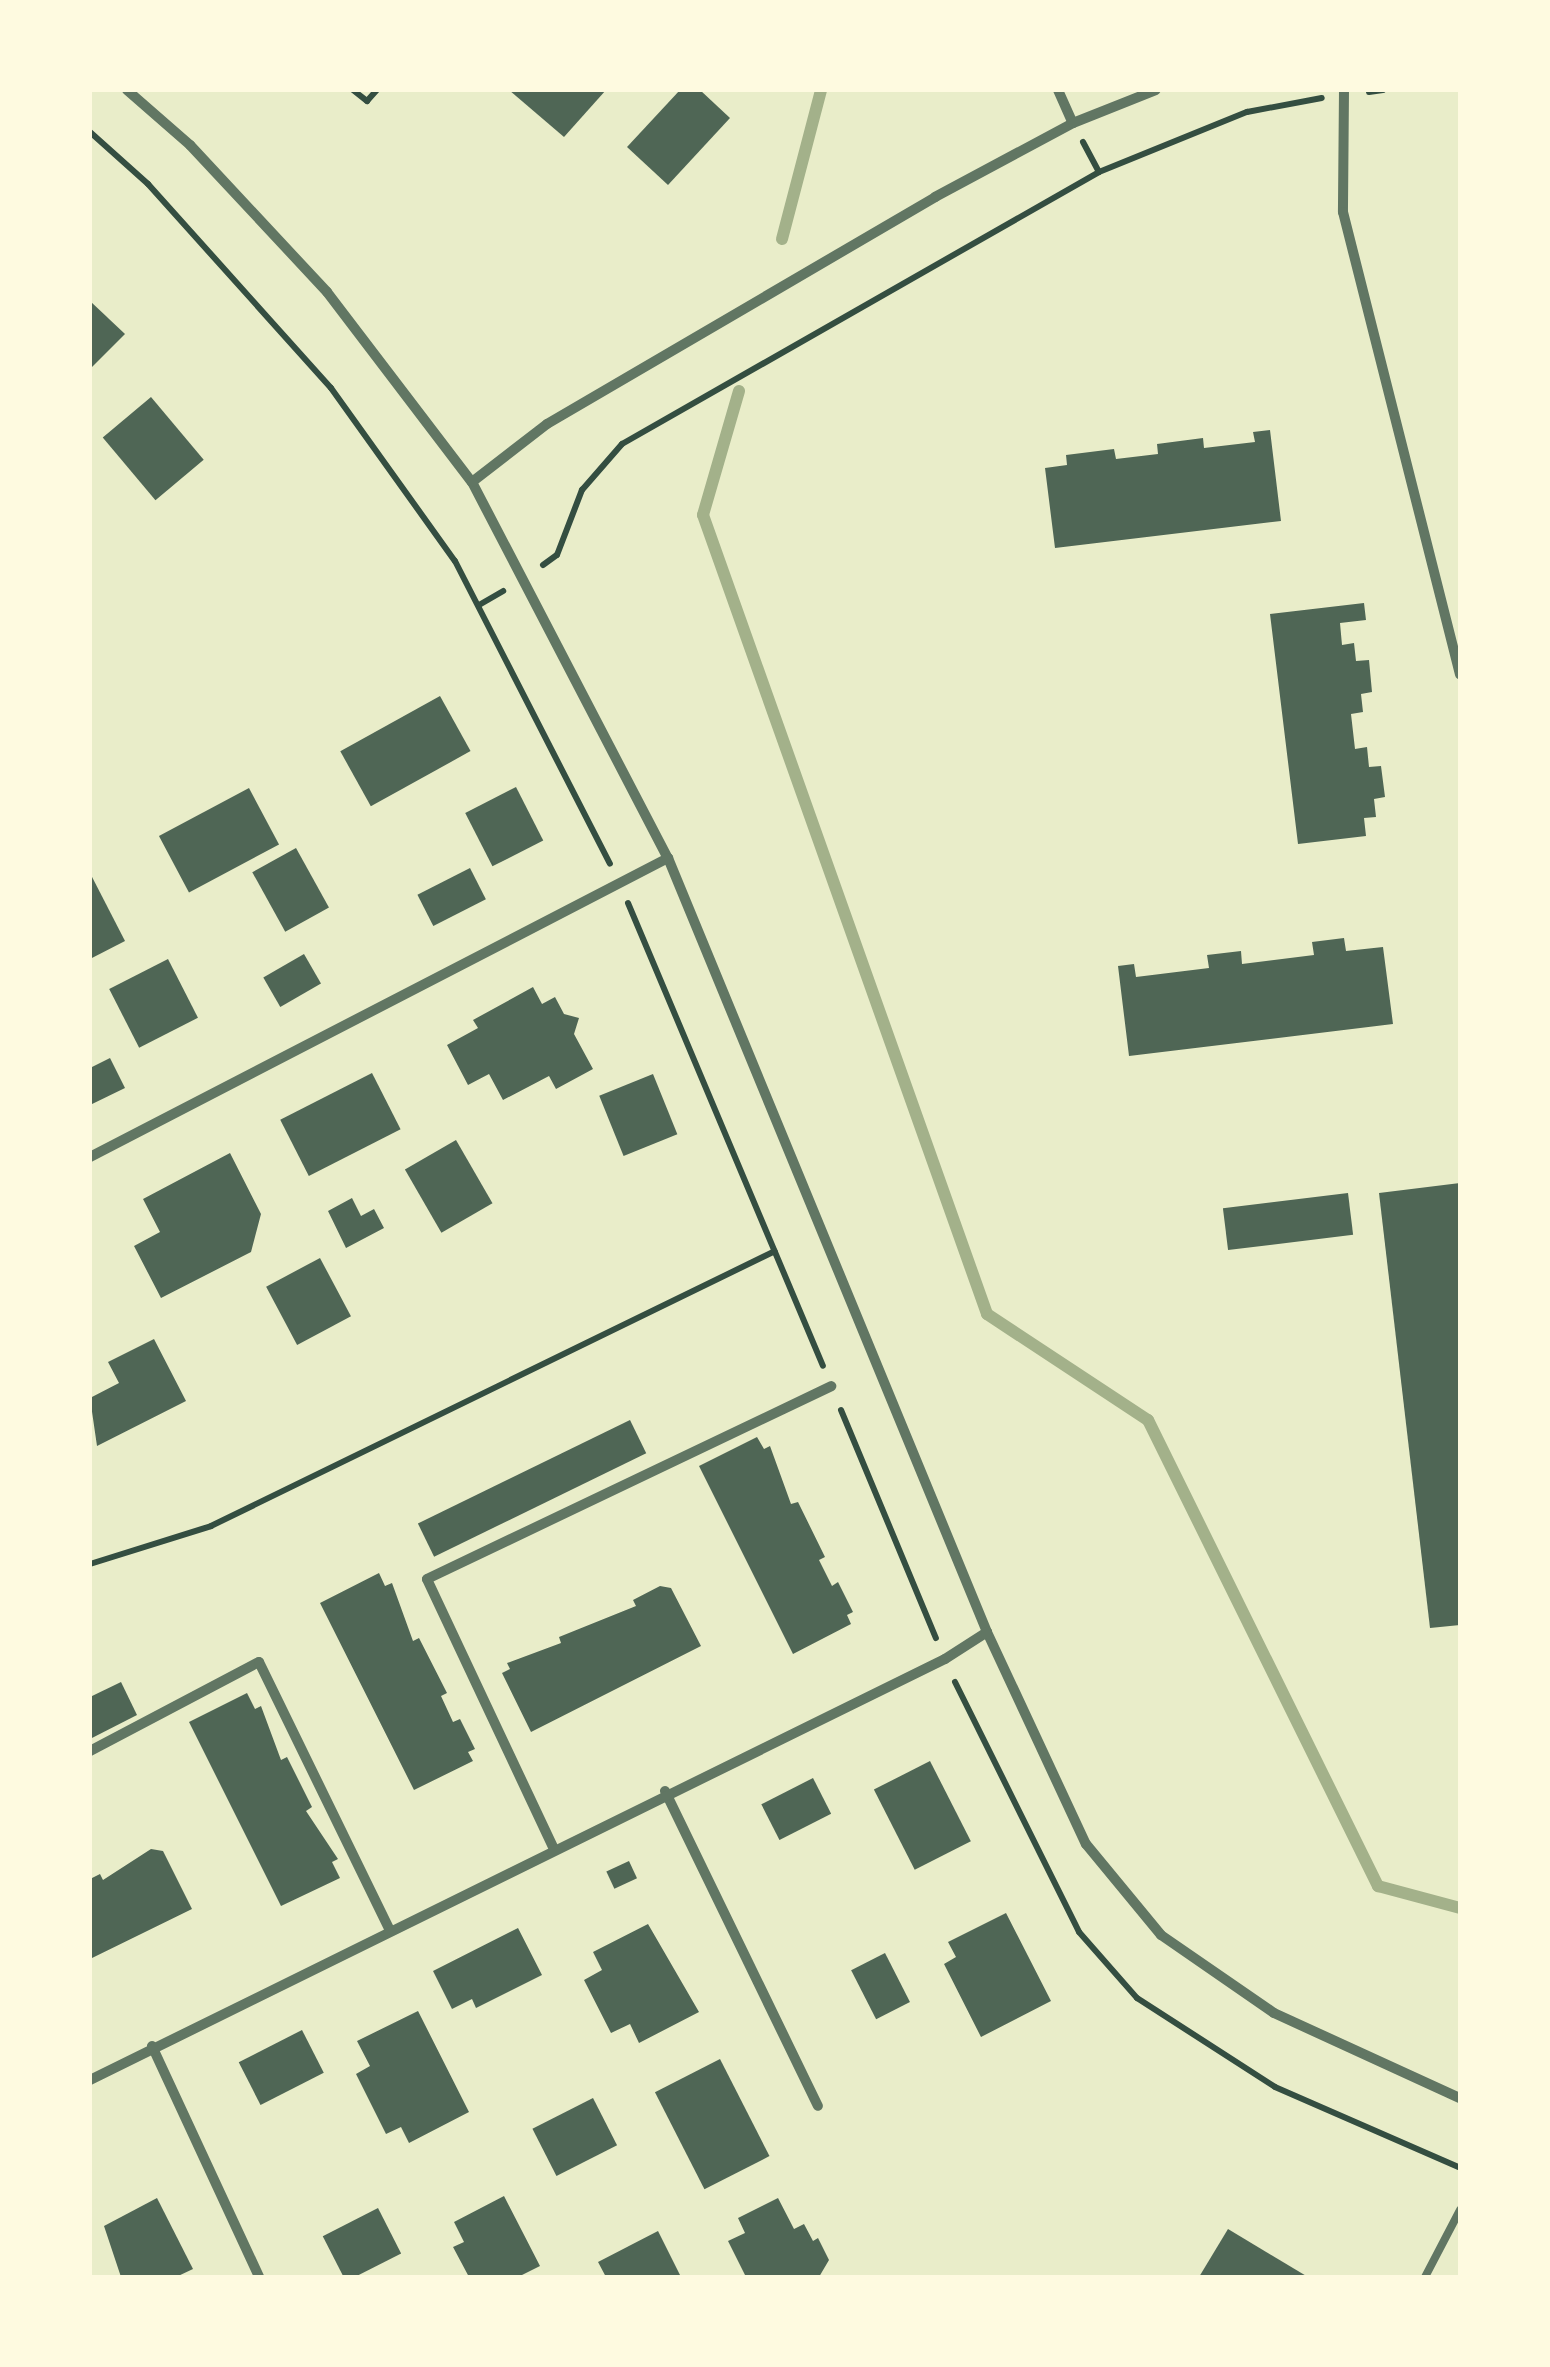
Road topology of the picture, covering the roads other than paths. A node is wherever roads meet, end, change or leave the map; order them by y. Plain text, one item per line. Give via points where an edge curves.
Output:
1 (127, 90) edge
2 (1058, 90) edge
3 (1156, 90) edge
4 (1344, 92) edge
5 (1073, 123) junction
6 (472, 482) junction
7 (1460, 674) edge
8 (668, 858) junction
9 (90, 1156) edge
10 (831, 1386) road end
11 (987, 1632) junction
12 (90, 1751) edge
13 (665, 1792) junction
14 (553, 1847) junction
15 (388, 1928) junction
16 (152, 2046) junction
17 (90, 2080) edge
18 (1460, 2098) edge
19 (818, 2106) dead end
20 (1460, 2210) edge
21 (260, 2277) edge
22 (1425, 2277) edge

1 - 6 street via 190,145 327,292
2 - 5 street
3 - 5 street
4 - 7 street via 1342,212
5 - 6 street via 934,196 564,414
6 - 8 street
8 - 9 street
8 - 11 street
10 - 14 street via 426,1579
11 - 13 street via 944,1659
11 - 18 street via 1086,1844 1162,1935 1274,2013
12 - 15 street via 259,1662
13 - 14 street
13 - 19 street
14 - 15 street
15 - 16 street
16 - 17 street
16 - 21 street
20 - 22 lane

